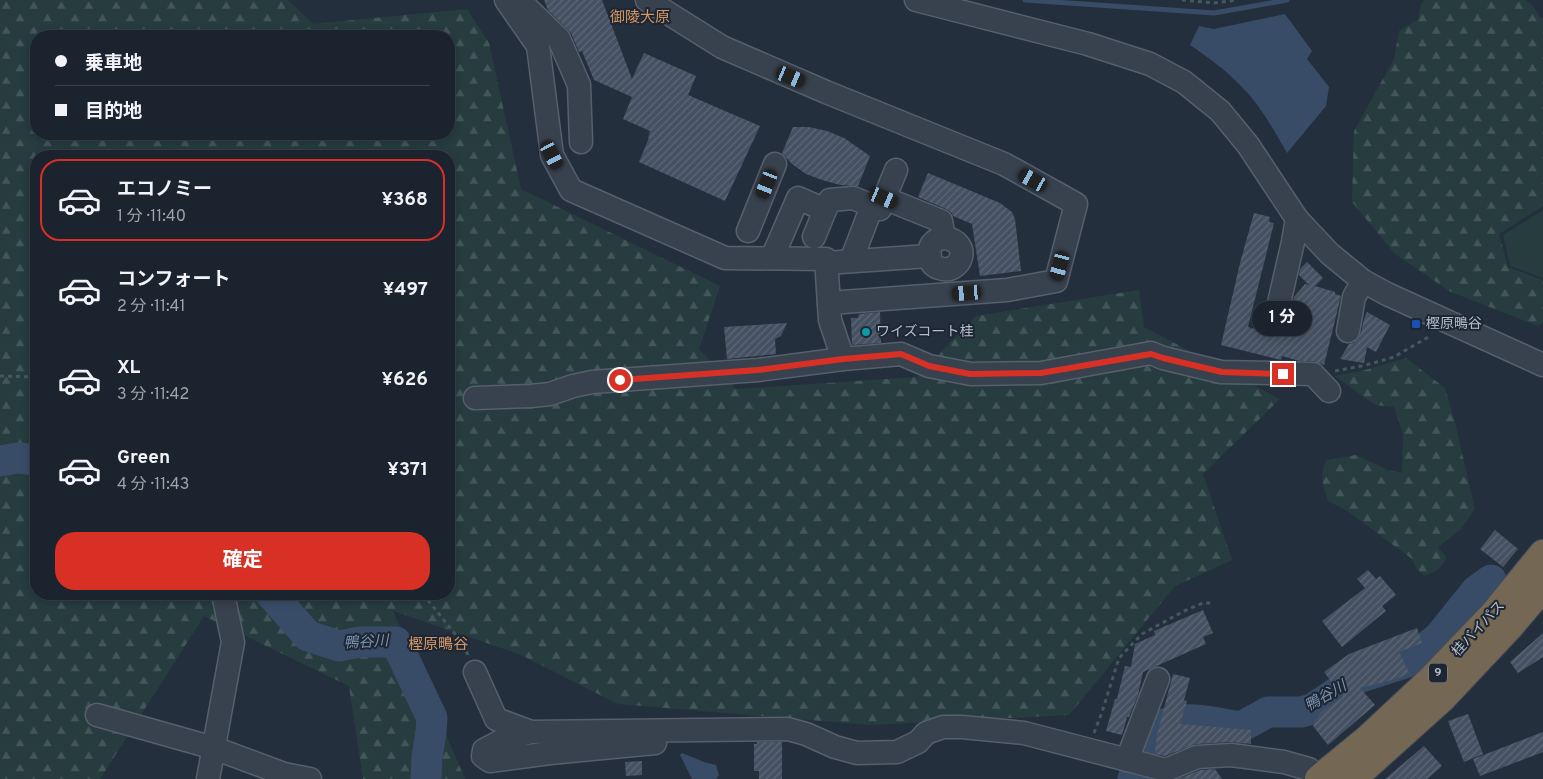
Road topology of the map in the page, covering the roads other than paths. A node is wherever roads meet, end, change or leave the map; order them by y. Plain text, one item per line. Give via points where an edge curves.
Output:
1 (506, 0) edge
2 (519, 0) edge
3 (648, 0) edge
4 (916, 0) edge
5 (581, 142) dead end
6 (775, 164) dead end
7 (896, 170) dead end
8 (767, 184) junction
9 (798, 198) junction
10 (878, 202) junction
11 (825, 210) junction
12 (1297, 219) junction
13 (748, 231) dead end
14 (814, 237) dead end
15 (772, 258) junction
16 (851, 261) junction
17 (826, 263) junction
18 (1363, 281) junction
19 (829, 303) junction
20 (1276, 316) dead end
21 (1348, 330) dead end
22 (843, 359) junction
23 (1543, 365) edge
24 (1329, 391) dead end
25 (475, 398) dead end
26 (1543, 554) edge
27 (1543, 587) edge
28 (224, 600) edge
29 (475, 672) road end
30 (1158, 679) dead end
31 (97, 715) dead end
32 (728, 729) junction
33 (531, 732) junction
34 (214, 748) junction
35 (1134, 762) junction
36 (208, 779) edge
37 (310, 779) edge
38 (1319, 779) edge
39 (1352, 779) edge

1 - 15 street via 538,46 552,155 571,190 725,258
2 - 5 street via 559,39 579,85
3 - 19 street via 722,47 1004,164 1076,204 1056,281 1007,290
4 - 12 street via 1088,44 1150,64 1184,82 1220,111 1248,145
6 - 8 street
7 - 10 street
8 - 9 street
8 - 13 street
9 - 11 street
9 - 15 street
10 - 11 street via 853,198 830,200
10 - 16 street
10 - 16 street via 941,221 944,238 931,244 929,256
11 - 14 street
12 - 18 street via 1330,254
12 - 20 street
15 - 17 street via 826,259
16 - 17 street
17 - 19 street
18 - 21 street via 1354,297
18 - 23 street
19 - 22 street via 830,320
22 - 24 street via 901,354 929,366 970,374 1041,373 1151,354 1222,372 1313,374
22 - 25 street via 758,370 592,382 550,394
26 - 38 highway, 桂バイパス / 9 via 1494,614 1430,681
27 - 39 highway, 桂バイパス / 9 via 1443,697
28 - 34 street via 233,642
29 - 33 street via 496,719
30 - 35 street
31 - 34 street
32 - 33 street
32 - 33 street via 686,741 490,761 482,756 484,750 503,740
32 - 35 street via 788,729 857,753 897,752 918,742 926,733 952,727 1024,733
34 - 36 street
34 - 37 street via 284,774
35 - 38 street via 1166,770 1197,757 1230,755 1284,762 1309,769

